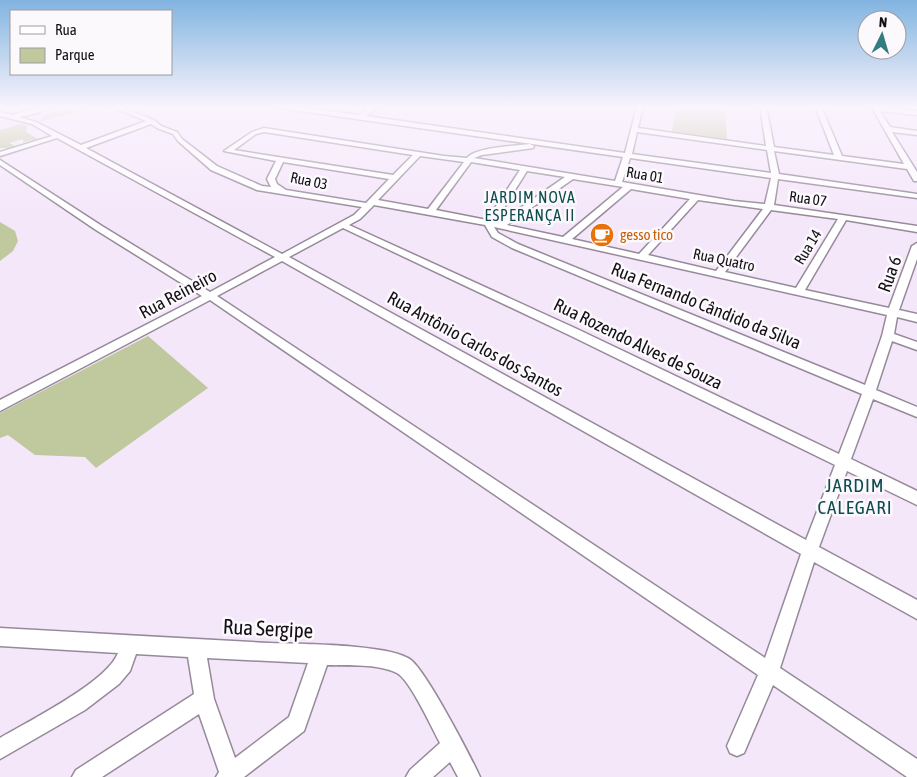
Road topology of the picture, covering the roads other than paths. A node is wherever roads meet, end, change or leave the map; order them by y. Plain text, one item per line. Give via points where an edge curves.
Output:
1 (38, 142) edge
2 (69, 142) edge
3 (95, 142) edge
4 (183, 142) edge
5 (240, 142) edge
6 (343, 142) edge
7 (526, 142) edge
8 (631, 142) edge
9 (722, 142) edge
10 (769, 142) edge
11 (833, 142) edge
12 (895, 142) edge
13 (80, 148) junction
14 (770, 149) junction
15 (0, 154) edge
16 (418, 154) junction
17 (627, 157) junction
18 (839, 158) junction
19 (280, 160) junction
20 (470, 160) junction
21 (0, 162) edge
22 (525, 168) junction
23 (910, 168) junction
24 (775, 175) junction
25 (572, 176) junction
26 (394, 178) junction
27 (917, 180) edge
28 (618, 184) junction
29 (629, 186) junction
30 (284, 192) junction
31 (917, 196) edge
32 (695, 198) junction
33 (370, 204) junction
34 (769, 207) junction
35 (430, 212) junction
36 (843, 218) junction
37 (494, 225) junction
38 (343, 226) junction
39 (917, 229) edge
40 (564, 241) junction
41 (917, 246) edge
42 (283, 258) junction
43 (641, 258) junction
44 (719, 274) junction
45 (799, 291) junction
46 (210, 296) junction
47 (893, 312) junction
48 (917, 318) edge
49 (888, 336) junction
50 (917, 346) edge
51 (869, 392) junction
52 (0, 406) edge
53 (917, 412) edge
54 (842, 461) junction
55 (917, 498) edge
56 (810, 550) junction
57 (917, 610) edge
58 (0, 638) edge
59 (130, 646) junction
60 (196, 648) junction
61 (321, 654) junction
62 (770, 671) junction
63 (204, 699) junction
64 (452, 746) junction
65 (737, 746) dead end
66 (0, 749) edge
67 (917, 771) edge
68 (229, 776) edge
69 (83, 777) edge
70 (417, 777) edge
71 (469, 777) edge

1 - 15 street
2 - 13 street, Rua Antônio Carlos dos Santos
3 - 13 street
4 - 30 street via 214,168 260,188
5 - 19 street, Rua 01 via 228,150
6 - 16 street, Rua 01
7 - 17 street
8 - 17 street
9 - 14 street
10 - 14 street
11 - 18 street
12 - 23 street
13 - 42 street, Rua Antônio Carlos dos Santos
14 - 18 street
14 - 24 street
16 - 20 street, Rua 01
16 - 26 street, Rua Reineiro
17 - 20 street via 524,146 480,153
17 - 24 street
17 - 28 street
18 - 23 street
19 - 26 street
19 - 30 street, Rua 03 via 271,179 273,185
20 - 22 street, Rua 01
20 - 35 street
21 - 46 street
22 - 25 street, Rua 01
22 - 37 street
23 - 27 street
24 - 31 street
24 - 34 street
25 - 28 street, Rua 01
25 - 37 street
26 - 33 street, Rua Reineiro
28 - 29 street, Rua 01
29 - 32 street, Rua 01
29 - 40 street
30 - 33 street, Rua 03
32 - 34 street, Rua 07
32 - 43 street
33 - 35 street, Rua Quatro
33 - 38 street, Rua Reineiro
34 - 36 street, Rua 07
34 - 44 street
35 - 37 street, Rua Quatro
36 - 39 street, Rua 07
36 - 45 street, Rua 14
37 - 40 street, Rua Quatro
37 - 51 street, Rua Fernando Cândido da Silva via 490,229 495,235 515,246
38 - 42 street, Rua Reineiro
38 - 54 street, Rua Rozendo Alves de Souza via 574,332
40 - 43 street, Rua Quatro
41 - 47 street, Rua 6
42 - 46 street, Rua Reineiro
42 - 56 street, Rua Antônio Carlos dos Santos
43 - 44 street, Rua Quatro
44 - 45 street, Rua Quatro
45 - 47 street, Rua Quatro
46 - 52 street, Rua Reineiro
46 - 62 street
47 - 48 street, Rua Quatro
47 - 49 street, Rua 6
49 - 50 street
49 - 51 street, Rua 6
51 - 53 street, Rua Fernando Cândido da Silva
51 - 54 street, Rua 6
54 - 55 street, Rua Rozendo Alves de Souza
54 - 56 street, Rua 6
56 - 57 street, Rua Antônio Carlos dos Santos
56 - 62 street, Rua 6
58 - 59 street, Rua Sergipe
59 - 60 street, Rua Sergipe
59 - 66 street via 123,664 112,678 78,703
60 - 61 street, Rua Sergipe
60 - 63 street
61 - 64 street, Rua Sergipe via 376,658 404,666 421,688
61 - 68 street via 296,724
62 - 65 street, Rua 6
62 - 67 street
63 - 68 street
63 - 69 street
64 - 70 street
64 - 71 street, Rua Sergipe

